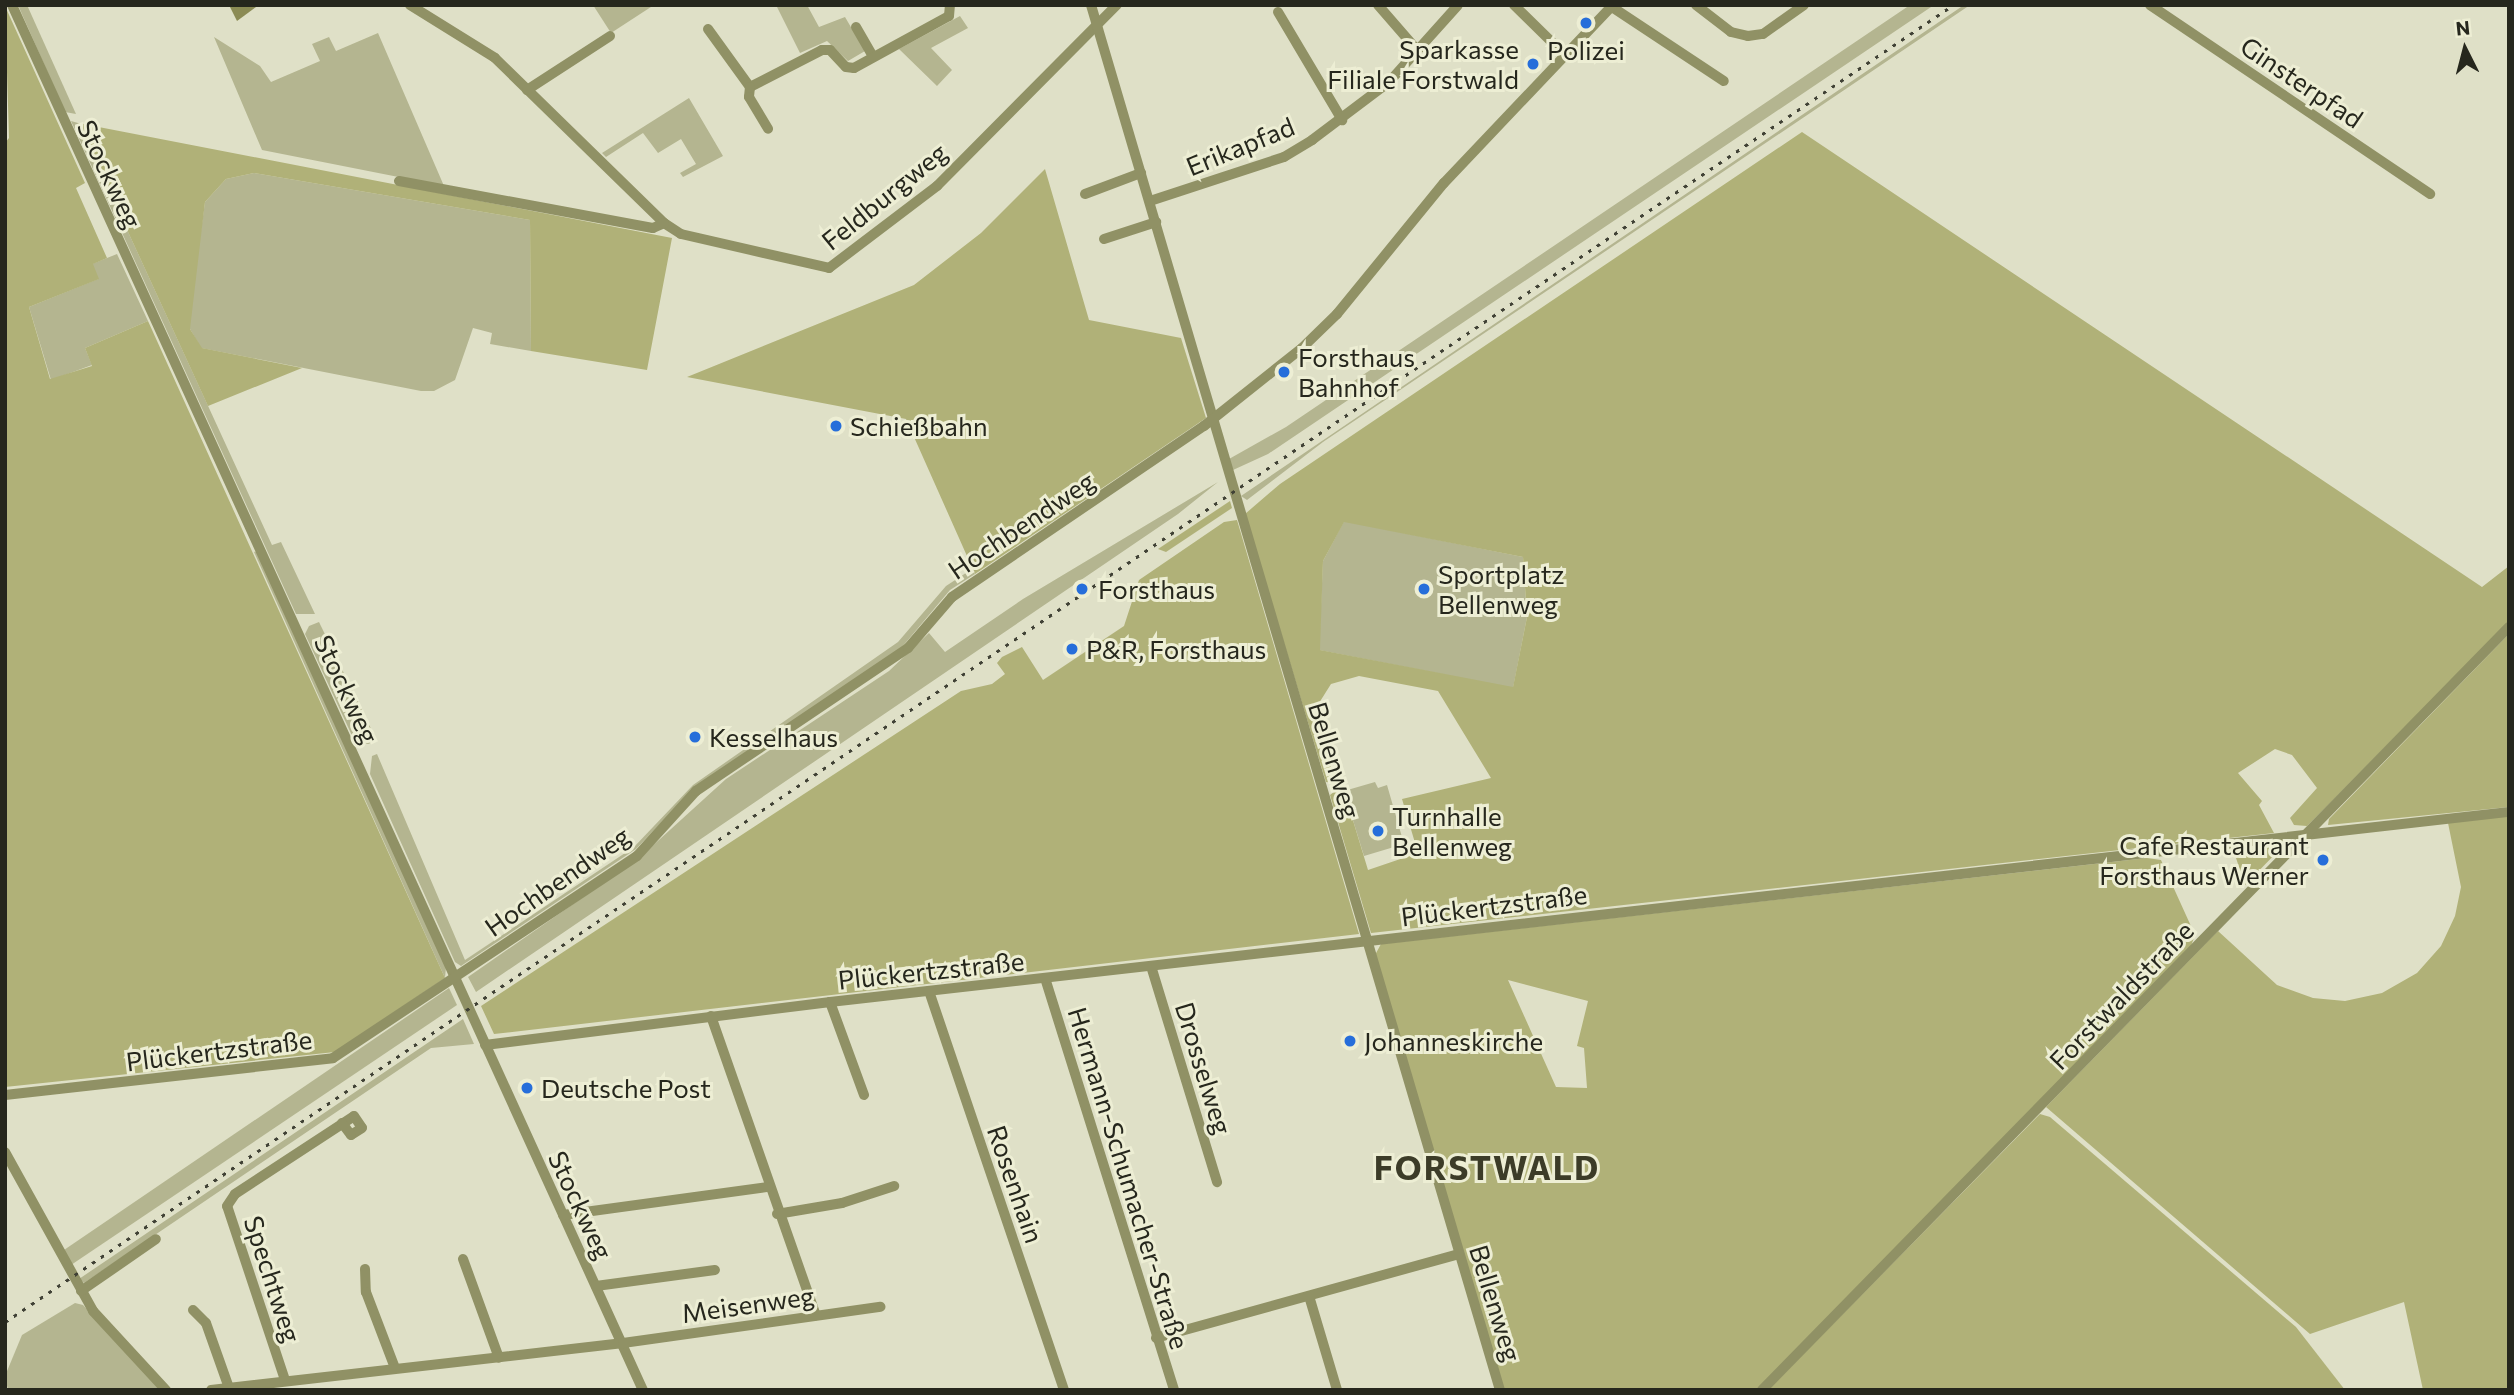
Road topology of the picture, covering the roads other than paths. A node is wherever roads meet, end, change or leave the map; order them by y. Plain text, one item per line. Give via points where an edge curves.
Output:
1 (12, 5) edge
2 (410, 5) edge
3 (950, 5) edge
4 (1091, 5) edge
5 (1117, 5) edge
6 (1378, 5) edge
7 (1458, 5) edge
8 (1514, 5) edge
9 (1696, 5) edge
10 (1804, 5) edge
11 (2150, 5) edge
12 (1612, 6) edge
13 (1278, 12) dead end
14 (856, 27) dead end
15 (1097, 27) junction
16 (708, 29) dead end
17 (610, 36) dead end
18 (1417, 50) junction
19 (1566, 56) junction
20 (873, 57) junction
21 (1724, 81) dead end
22 (750, 87) junction
23 (527, 90) junction
24 (1342, 120) junction
25 (768, 129) dead end
26 (1142, 173) junction
27 (399, 181) dead end
28 (1085, 194) dead end
29 (2430, 194) dead end
30 (1150, 201) junction
31 (1156, 222) junction
32 (664, 223) junction
33 (1104, 239) dead end
34 (1213, 419) junction
35 (2509, 627) edge
36 (2509, 812) edge
37 (2307, 834) junction
38 (1368, 941) junction
39 (1151, 966) junction
40 (456, 976) junction
41 (1045, 978) junction
42 (929, 991) junction
43 (830, 1002) junction
44 (711, 1016) junction
45 (485, 1045) junction
46 (5, 1095) edge
47 (864, 1095) dead end
48 (342, 1123) dead end
49 (5, 1152) edge
50 (1217, 1182) dead end
51 (894, 1186) dead end
52 (768, 1187) junction
53 (777, 1214) junction
54 (563, 1215) junction
55 (156, 1240) dead end
56 (1459, 1254) junction
57 (463, 1259) dead end
58 (365, 1269) dead end
59 (715, 1269) dead end
60 (596, 1286) junction
61 (81, 1291) junction
62 (1309, 1296) junction
63 (880, 1307) dead end
64 (193, 1310) dead end
65 (816, 1315) junction
66 (1156, 1338) junction
67 (623, 1343) junction
68 (499, 1359) junction
69 (395, 1368) junction
70 (285, 1380) junction
71 (229, 1388) junction
72 (166, 1390) edge
73 (211, 1390) edge
74 (643, 1390) edge
75 (1064, 1390) edge
76 (1174, 1390) edge
77 (1338, 1390) edge
78 (1500, 1390) edge
79 (1762, 1390) edge

1 - 40 street, Stockweg
2 - 23 street, Feldburgweg via 495,58
3 - 20 street via 949,16
4 - 15 street, Bellenweg
5 - 15 street, Feldburgweg
6 - 18 street
7 - 18 street, Erikapfad
8 - 19 street
9 - 10 street via 1731,32 1748,36 1763,34
11 - 29 street, Ginsterpfad
12 - 19 street, Hochbendweg
12 - 21 street, Hochbendweg
13 - 24 street
14 - 20 street
15 - 26 street, Bellenweg
15 - 32 street, Feldburgweg via 937,186 829,268 681,234
16 - 22 street
17 - 23 street
18 - 24 street, Erikapfad via 1389,82
19 - 34 street, Hochbendweg via 1444,183 1337,314
20 - 22 street via 854,68 830,50 822,50
22 - 25 street via 749,97
23 - 32 street, Feldburgweg
24 - 30 street, Erikapfad via 1284,157
26 - 28 street
26 - 30 street, Bellenweg
27 - 32 street, Feldburgweg via 653,228
30 - 31 street, Bellenweg
31 - 33 street
31 - 34 street, Bellenweg
34 - 38 street, Bellenweg
34 - 40 street, Hochbendweg via 952,597 908,648 696,791 637,856
35 - 37 street, Forstwaldstraße
36 - 37 street, Plückertzstraße
37 - 38 street, Plückertzstraße
37 - 79 street, Forstwaldstraße
38 - 39 street, Plückertzstraße
38 - 56 street, Bellenweg
39 - 41 street, Plückertzstraße
39 - 50 street, Drosselweg
40 - 45 street, Stockweg
40 - 46 street, Plückertzstraße via 332,1058
41 - 42 street, Plückertzstraße
41 - 66 street, Hermann-Schumacher-Straße
42 - 43 street, Plückertzstraße
42 - 75 street, Rosenhain
43 - 44 street, Plückertzstraße
43 - 47 street
44 - 45 street, Plückertzstraße
44 - 52 street
45 - 54 street, Stockweg
48 - 70 street, Spechtweg via 235,1194 227,1206
49 - 61 street
51 - 53 street via 842,1203
52 - 53 street
52 - 54 street
53 - 65 street
54 - 60 street, Stockweg
55 - 61 street
56 - 62 street
56 - 78 street, Bellenweg
57 - 68 street
58 - 69 street via 366,1292
59 - 60 street
60 - 67 street, Stockweg
61 - 72 street via 100,1320
62 - 66 street
62 - 77 street
63 - 65 street, Meisenweg
64 - 71 street via 206,1323
65 - 67 street, Meisenweg
66 - 76 street, Hermann-Schumacher-Straße
67 - 68 street, Meisenweg
67 - 74 street, Stockweg
68 - 69 street, Meisenweg
69 - 70 street, Meisenweg
70 - 71 street, Meisenweg
71 - 73 street, Meisenweg

